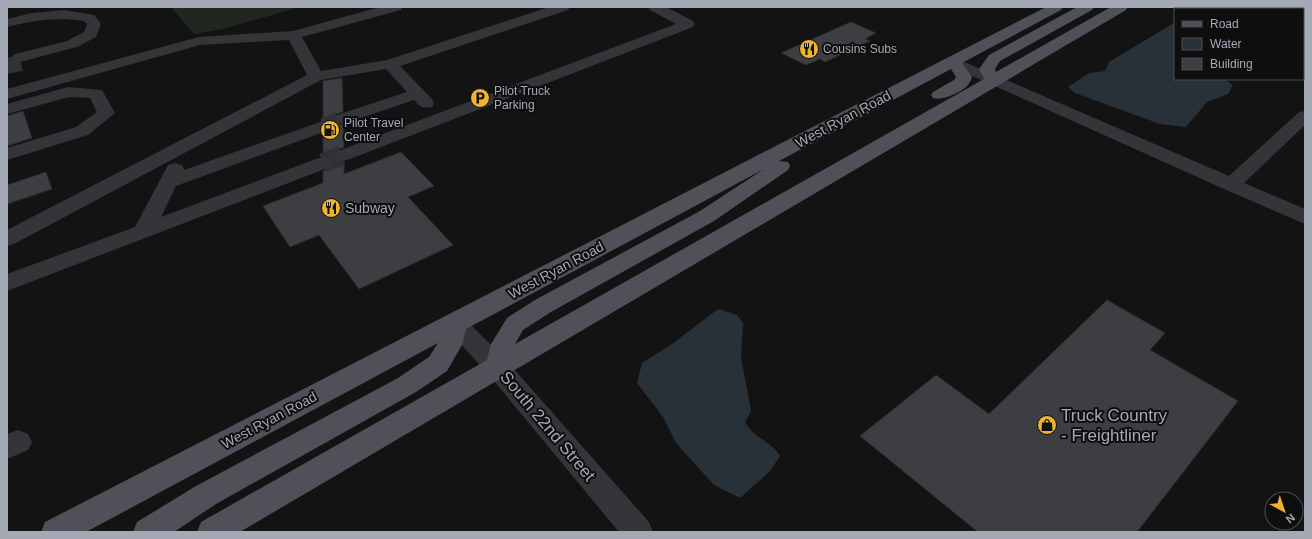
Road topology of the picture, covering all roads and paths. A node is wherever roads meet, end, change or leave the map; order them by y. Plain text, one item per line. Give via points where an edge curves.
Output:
1 (396, 7) edge
2 (563, 7) edge
3 (655, 7) edge
4 (1056, 7) edge
5 (1086, 7) edge
6 (1121, 7) edge
7 (1110, 11) edge
8 (64, 14) junction
9 (7, 23) edge
10 (294, 35) junction
11 (953, 62) junction
12 (390, 64) junction
13 (316, 77) junction
14 (993, 80) junction
15 (7, 94) edge
16 (417, 94) junction
17 (7, 109) edge
18 (1305, 116) edge
19 (440, 118) junction
20 (343, 119) tunnel mouth
21 (323, 126) tunnel mouth
22 (821, 131) junction
23 (186, 145) junction
24 (7, 154) edge
25 (344, 155) tunnel mouth
26 (851, 162) junction
27 (323, 163) tunnel mouth
28 (169, 182) junction
29 (1231, 185) junction
30 (1305, 217) edge
31 (143, 232) junction
32 (7, 239) edge
33 (7, 283) edge
34 (455, 323) junction
35 (498, 368) junction
36 (56, 532) edge
37 (148, 532) edge
38 (212, 532) edge
39 (638, 532) edge

1 - 10 street
2 - 12 street
3 - 19 street via 688,24
4 - 11 main road, West Ryan Road
5 - 14 main road via 994,58 987,69
6 - 7 main road
7 - 14 main road
8 - 8 street via 89,18 94,24 91,34 72,44 20,60 84,47 107,32 107,24 93,16
8 - 9 street via 32,17
10 - 13 street
10 - 15 street via 199,41
11 - 14 street
11 - 22 main road, West Ryan Road
11 - 26 main road via 964,77 961,83 914,109 875,138
12 - 13 street
12 - 16 street
13 - 23 street
14 - 26 main road
14 - 29 street
16 - 19 street
16 - 20 street
17 - 24 street via 68,92 96,93 106,113 82,131
18 - 29 street
19 - 25 street
21 - 28 street
22 - 34 main road, West Ryan Road
22 - 35 main road via 790,159 707,216 515,324 503,344
23 - 28 street
23 - 32 street
26 - 35 main road
27 - 31 street
28 - 31 street
29 - 30 street
31 - 33 street
34 - 35 street, South 22nd Street
34 - 36 main road, West Ryan Road
34 - 37 main road via 450,345 438,364 408,385 206,495
35 - 38 main road
35 - 39 street, South 22nd Street

